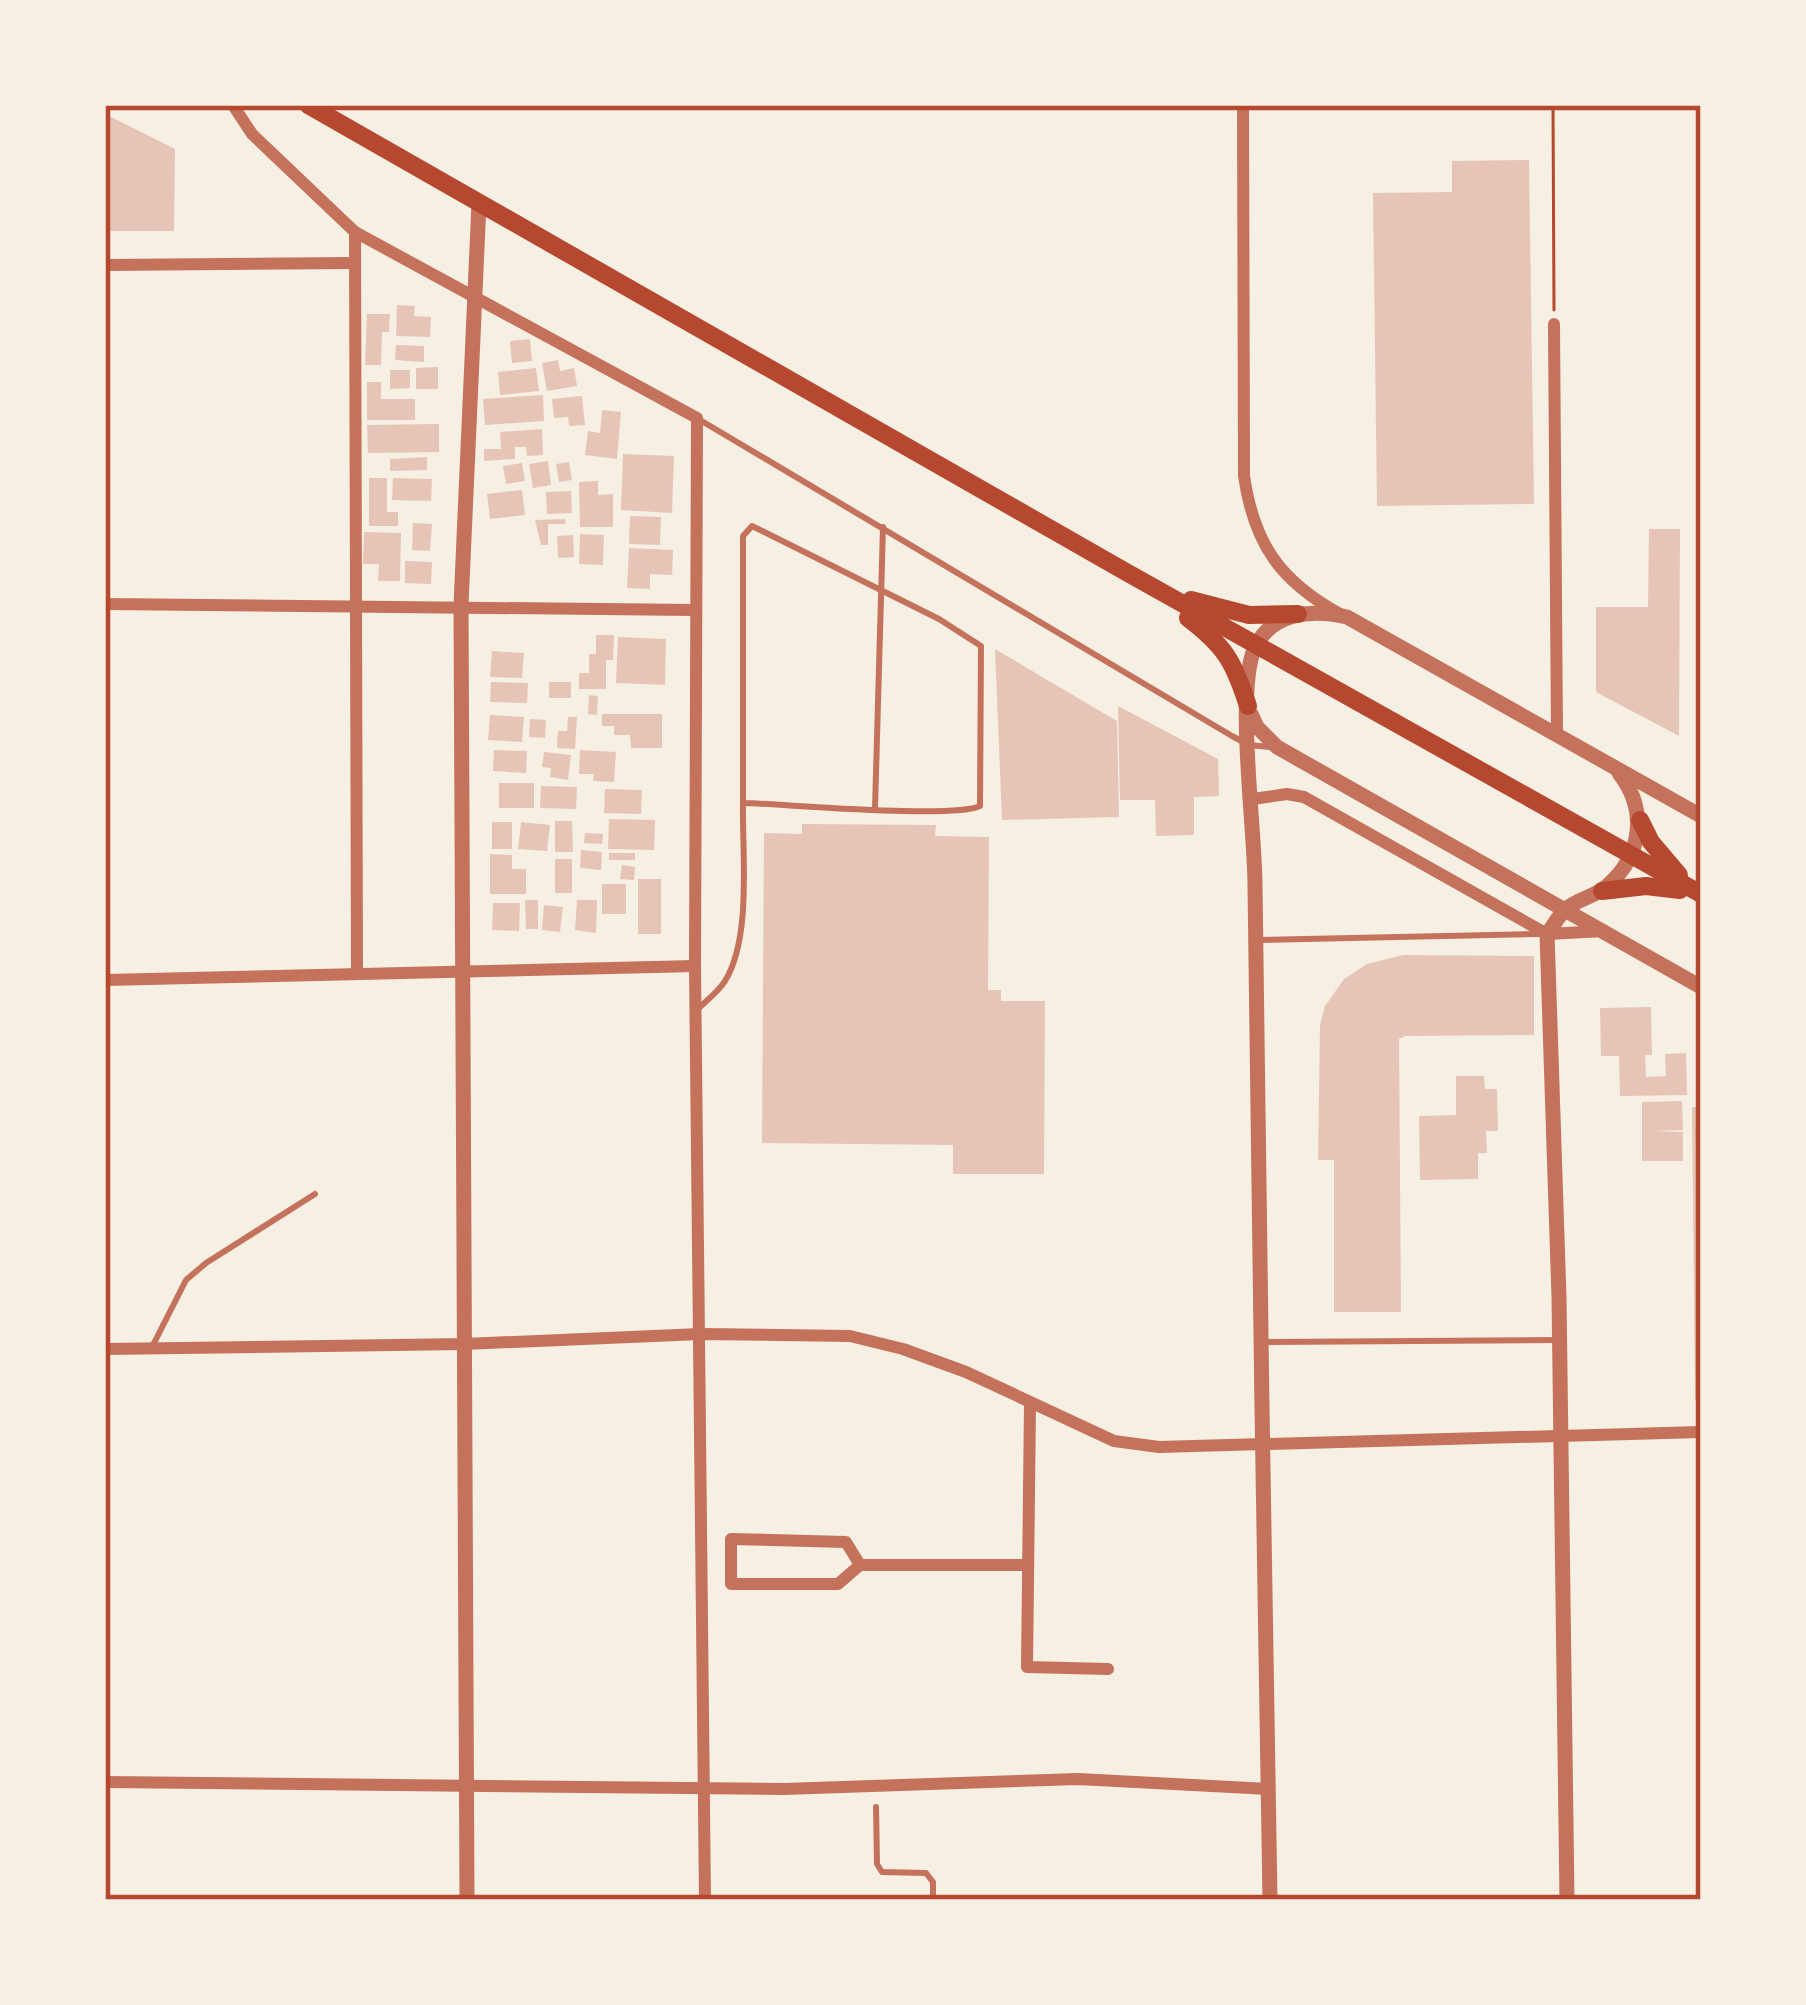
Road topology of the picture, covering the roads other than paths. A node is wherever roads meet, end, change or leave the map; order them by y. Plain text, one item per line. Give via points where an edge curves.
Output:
1 (233, 105) edge
2 (308, 105) edge
3 (1243, 105) edge
4 (479, 203) junction
5 (355, 232) junction
6 (353, 263) junction
7 (105, 265) edge
8 (473, 299) junction
9 (1554, 324) road end
10 (698, 418) junction
11 (883, 527) junction
12 (1126, 572) junction
13 (880, 588) junction
14 (105, 604) edge
15 (353, 604) junction
16 (461, 605) junction
17 (694, 610) junction
18 (1298, 614) junction
19 (1347, 617) junction
20 (1256, 645) junction
21 (1248, 706) junction
22 (1557, 736) junction
23 (1249, 746) junction
24 (1277, 747) junction
25 (1614, 766) junction
26 (1253, 800) junction
27 (743, 802) junction
28 (875, 808) junction
29 (1701, 816) edge
30 (1640, 820) junction
31 (1631, 855) junction
32 (1602, 891) junction
33 (1701, 894) edge
34 (1566, 908) junction
35 (1606, 931) junction
36 (1547, 934) junction
37 (1256, 940) junction
38 (695, 966) junction
39 (462, 970) junction
40 (357, 973) junction
41 (105, 980) edge
42 (1701, 987) edge
43 (695, 1012) junction
44 (314, 1194) dead end
45 (700, 1334) junction
46 (1559, 1340) junction
47 (1262, 1342) junction
48 (464, 1344) junction
49 (152, 1348) junction
50 (105, 1349) edge
51 (1030, 1404) junction
52 (1701, 1432) edge
53 (1559, 1434) junction
54 (1264, 1447) junction
55 (860, 1565) junction
56 (1026, 1565) junction
57 (1108, 1670) dead end
58 (105, 1782) edge
59 (705, 1786) junction
60 (466, 1787) junction
61 (1269, 1790) junction
62 (876, 1807) dead end
63 (466, 1900) edge
64 (705, 1900) edge
65 (933, 1900) edge
66 (1270, 1900) edge
67 (1567, 1900) edge

1 - 5 street via 252,134
2 - 4 main road
3 - 19 street via 1248,504 1283,574
4 - 8 street
4 - 12 main road
5 - 6 street
5 - 8 street
6 - 7 street
6 - 15 street
8 - 10 street
8 - 16 street
9 - 22 street
10 - 11 lane
10 - 17 street
11 - 13 lane
11 - 23 lane
12 - 18 main road via 1221,609
12 - 20 main road
12 - 21 main road via 1218,640
13 - 27 lane via 746,528
13 - 28 lane
13 - 28 lane via 981,646 982,799 974,810
14 - 15 street
15 - 16 street
15 - 40 street
16 - 17 street
16 - 39 street
17 - 38 street
18 - 19 street
18 - 20 street via 1268,628
19 - 22 street
20 - 21 street
20 - 31 main road
21 - 23 street
21 - 24 street
22 - 25 street
23 - 24 lane
23 - 26 street
24 - 34 street
25 - 29 street
25 - 30 street
26 - 36 street via 1304,797
26 - 37 street
27 - 28 lane
27 - 43 lane via 736,952 725,982
30 - 31 street
30 - 33 main road via 1673,870
31 - 32 street
31 - 33 main road
32 - 33 main road
32 - 34 street
34 - 35 street
34 - 36 street
35 - 36 street
35 - 42 street
36 - 37 lane
36 - 46 street
37 - 47 street
38 - 39 street
38 - 43 street
39 - 40 street
39 - 48 street
40 - 41 street
43 - 45 street
44 - 49 lane via 187,1280
45 - 48 street
45 - 51 street via 850,1336 965,1372
45 - 59 street
46 - 47 lane
46 - 53 street
47 - 54 street
48 - 49 street
48 - 60 street
49 - 50 street
51 - 54 street via 1114,1441
51 - 56 street
52 - 53 street
53 - 54 street
53 - 67 street
54 - 61 street
55 - 55 street via 846,1542 731,1539 731,1584 838,1584
55 - 56 street
56 - 57 street via 1027,1667
58 - 60 street
59 - 60 street
59 - 61 street via 1078,1780
59 - 64 street
60 - 63 street
61 - 66 street
62 - 65 lane via 877,1864 882,1872 926,1873

